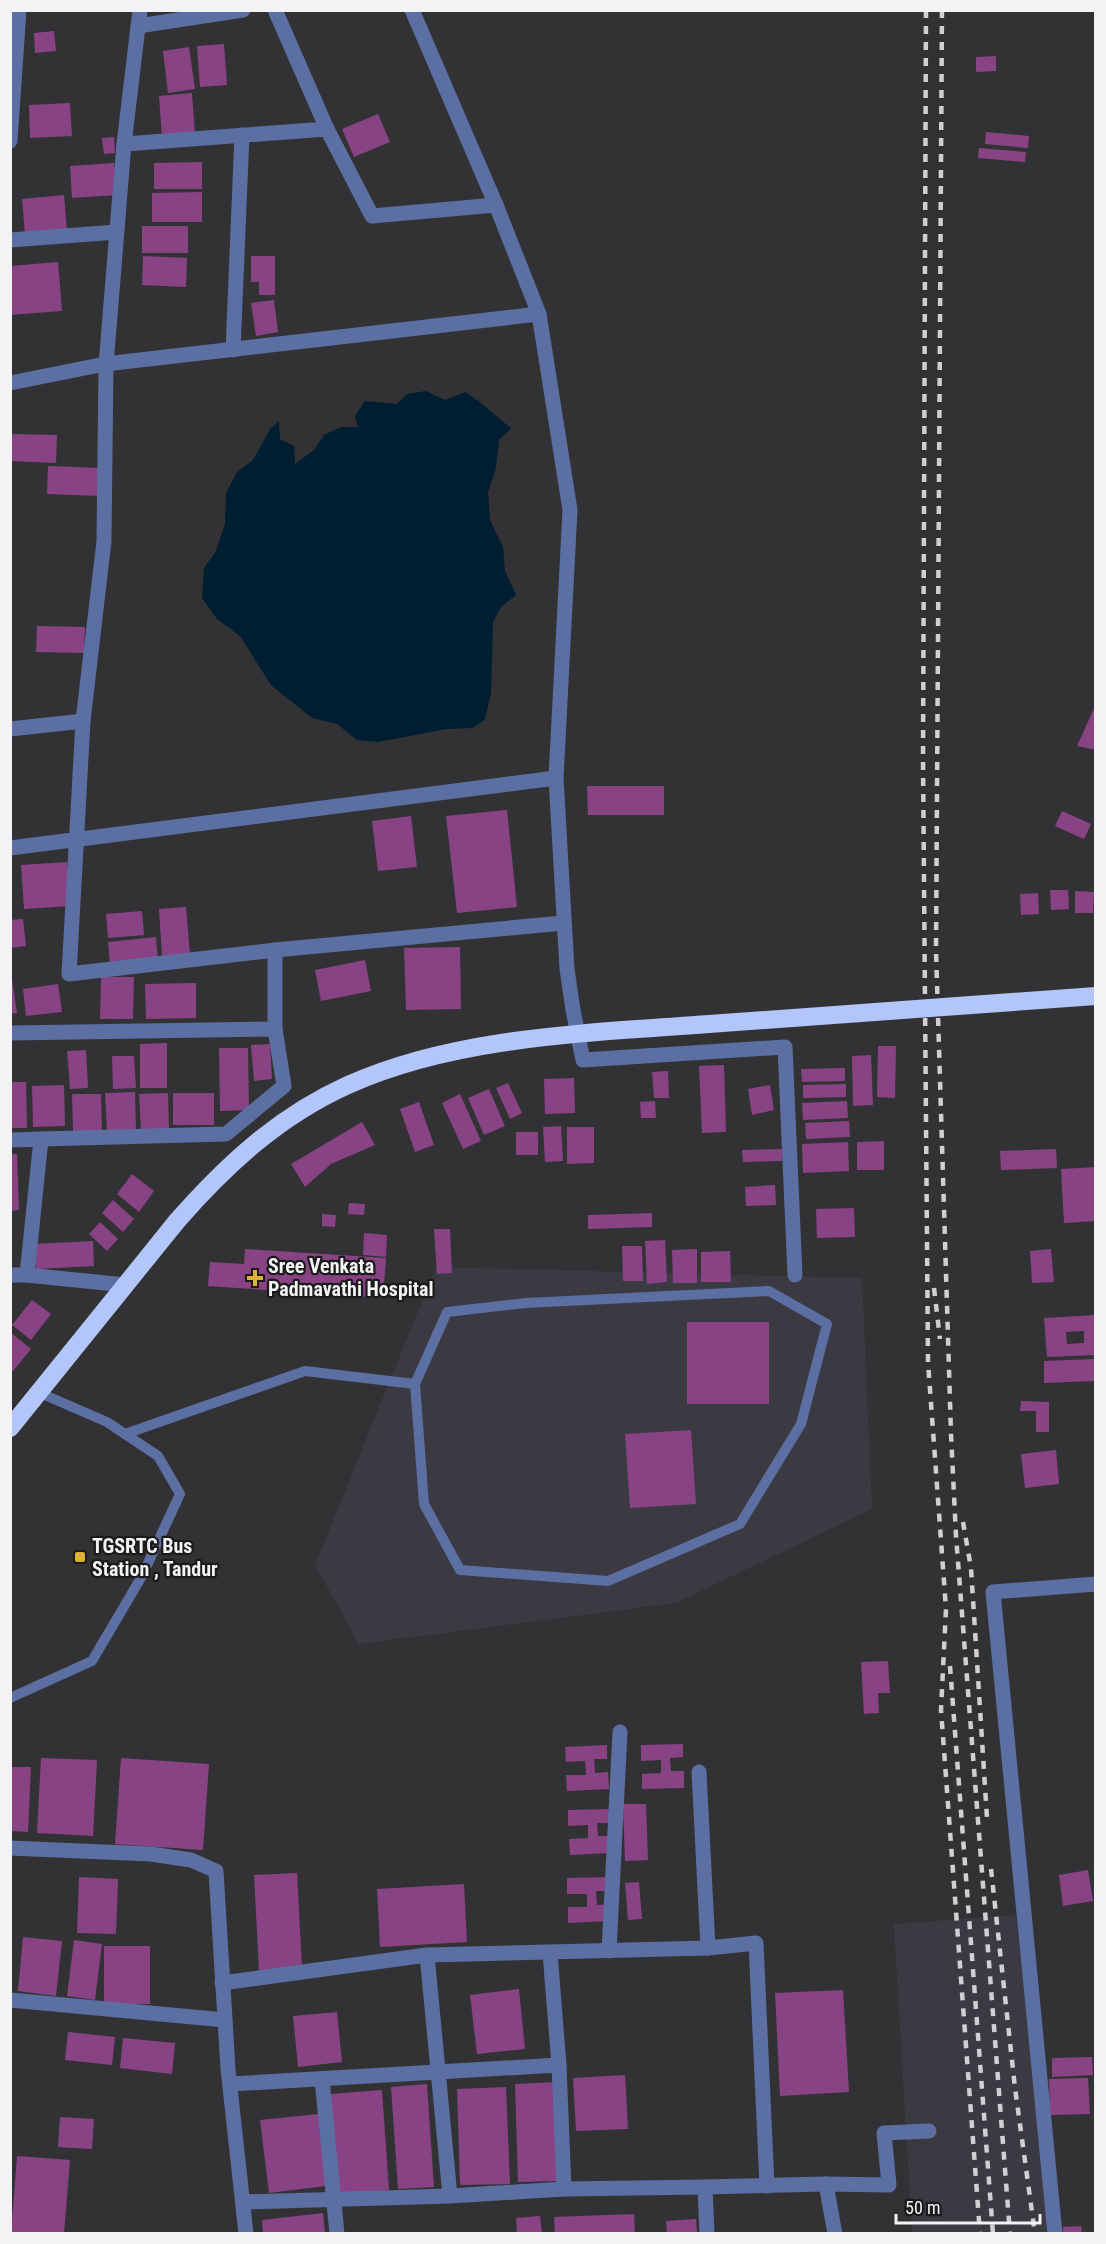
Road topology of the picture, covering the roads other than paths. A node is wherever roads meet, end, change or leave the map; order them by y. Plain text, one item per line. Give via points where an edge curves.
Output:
1 (19, 10) edge
2 (243, 10) edge
3 (275, 10) edge
4 (412, 10) edge
5 (139, 18) edge
6 (14, 44) edge
7 (327, 129) junction
8 (242, 135) junction
9 (10, 141) edge
10 (124, 144) junction
11 (496, 205) junction
12 (117, 232) junction
13 (10, 240) edge
14 (539, 314) junction
15 (233, 350) junction
16 (106, 365) junction
17 (10, 383) edge
18 (83, 721) junction
19 (10, 729) edge
20 (556, 778) junction
21 (75, 840) junction
22 (10, 848) edge
23 (563, 923) junction
24 (275, 950) junction
25 (1095, 996) edge
26 (275, 1029) junction
27 (10, 1033) edge
28 (41, 1138) junction
29 (10, 1140) edge
30 (10, 1275) edge
31 (27, 1275) junction
32 (795, 1275) dead end
33 (125, 1285) junction
34 (415, 1384) junction
35 (40, 1393) junction
36 (10, 1428) edge
37 (125, 1434) junction
38 (1095, 1584) edge
39 (10, 1698) edge
40 (620, 1732) dead end
41 (699, 1772) dead end
42 (10, 1848) edge
43 (708, 1948) junction
44 (609, 1951) junction
45 (550, 1953) junction
46 (427, 1955) junction
47 (222, 1983) junction
48 (10, 2000) edge
49 (225, 2020) junction
50 (559, 2065) junction
51 (439, 2073) junction
52 (322, 2079) junction
53 (230, 2084) junction
54 (929, 2131) dead end
55 (826, 2184) junction
56 (767, 2186) junction
57 (705, 2187) junction
58 (564, 2190) junction
59 (450, 2196) junction
60 (332, 2199) junction
61 (243, 2202) junction
62 (246, 2234) edge
63 (337, 2234) edge
64 (707, 2234) edge
65 (835, 2234) edge
66 (1055, 2234) edge

1 - 6 street
2 - 5 street
3 - 7 street
4 - 11 street
5 - 10 street
6 - 9 street
7 - 8 street
7 - 11 street via 372,216
8 - 10 street
8 - 15 street
10 - 12 street
11 - 14 street
12 - 13 street
12 - 16 street
14 - 15 street
14 - 20 street via 570,510
15 - 16 street
16 - 17 street
16 - 18 street via 104,541
18 - 19 street
18 - 21 street
20 - 21 street
20 - 23 street
21 - 22 street
21 - 24 street via 69,974
23 - 24 street
23 - 32 street via 583,1060 785,1047
24 - 26 street
25 - 33 highway, bridge via 624,1031 492,1045 394,1067 304,1108 264,1135 207,1186
26 - 27 street
26 - 28 street via 284,1086 226,1134
28 - 29 street
28 - 31 street
30 - 31 street
31 - 33 street
33 - 35 highway
34 - 34 lane via 424,1504 460,1570 608,1581 740,1524 801,1424 827,1324 769,1291 526,1303 447,1311
34 - 37 lane via 304,1371
35 - 36 highway
35 - 37 lane
37 - 39 lane via 158,1456 180,1494 142,1576 92,1661
38 - 66 street via 993,1592
40 - 44 street
41 - 43 street
42 - 47 street via 151,1854 191,1860 216,1871
43 - 44 street
43 - 56 street via 756,1942
44 - 45 street
45 - 46 street
45 - 50 street
46 - 47 street
46 - 51 street
47 - 49 street
48 - 49 street
49 - 53 street
50 - 51 street
50 - 58 street
51 - 52 street
51 - 59 street
52 - 53 street
52 - 60 street
53 - 61 street
54 - 55 street via 884,2133 889,2185
55 - 56 street
55 - 65 street
56 - 57 street
57 - 58 street
57 - 64 street
58 - 59 street
59 - 60 street
60 - 61 street
60 - 63 street
61 - 62 street

